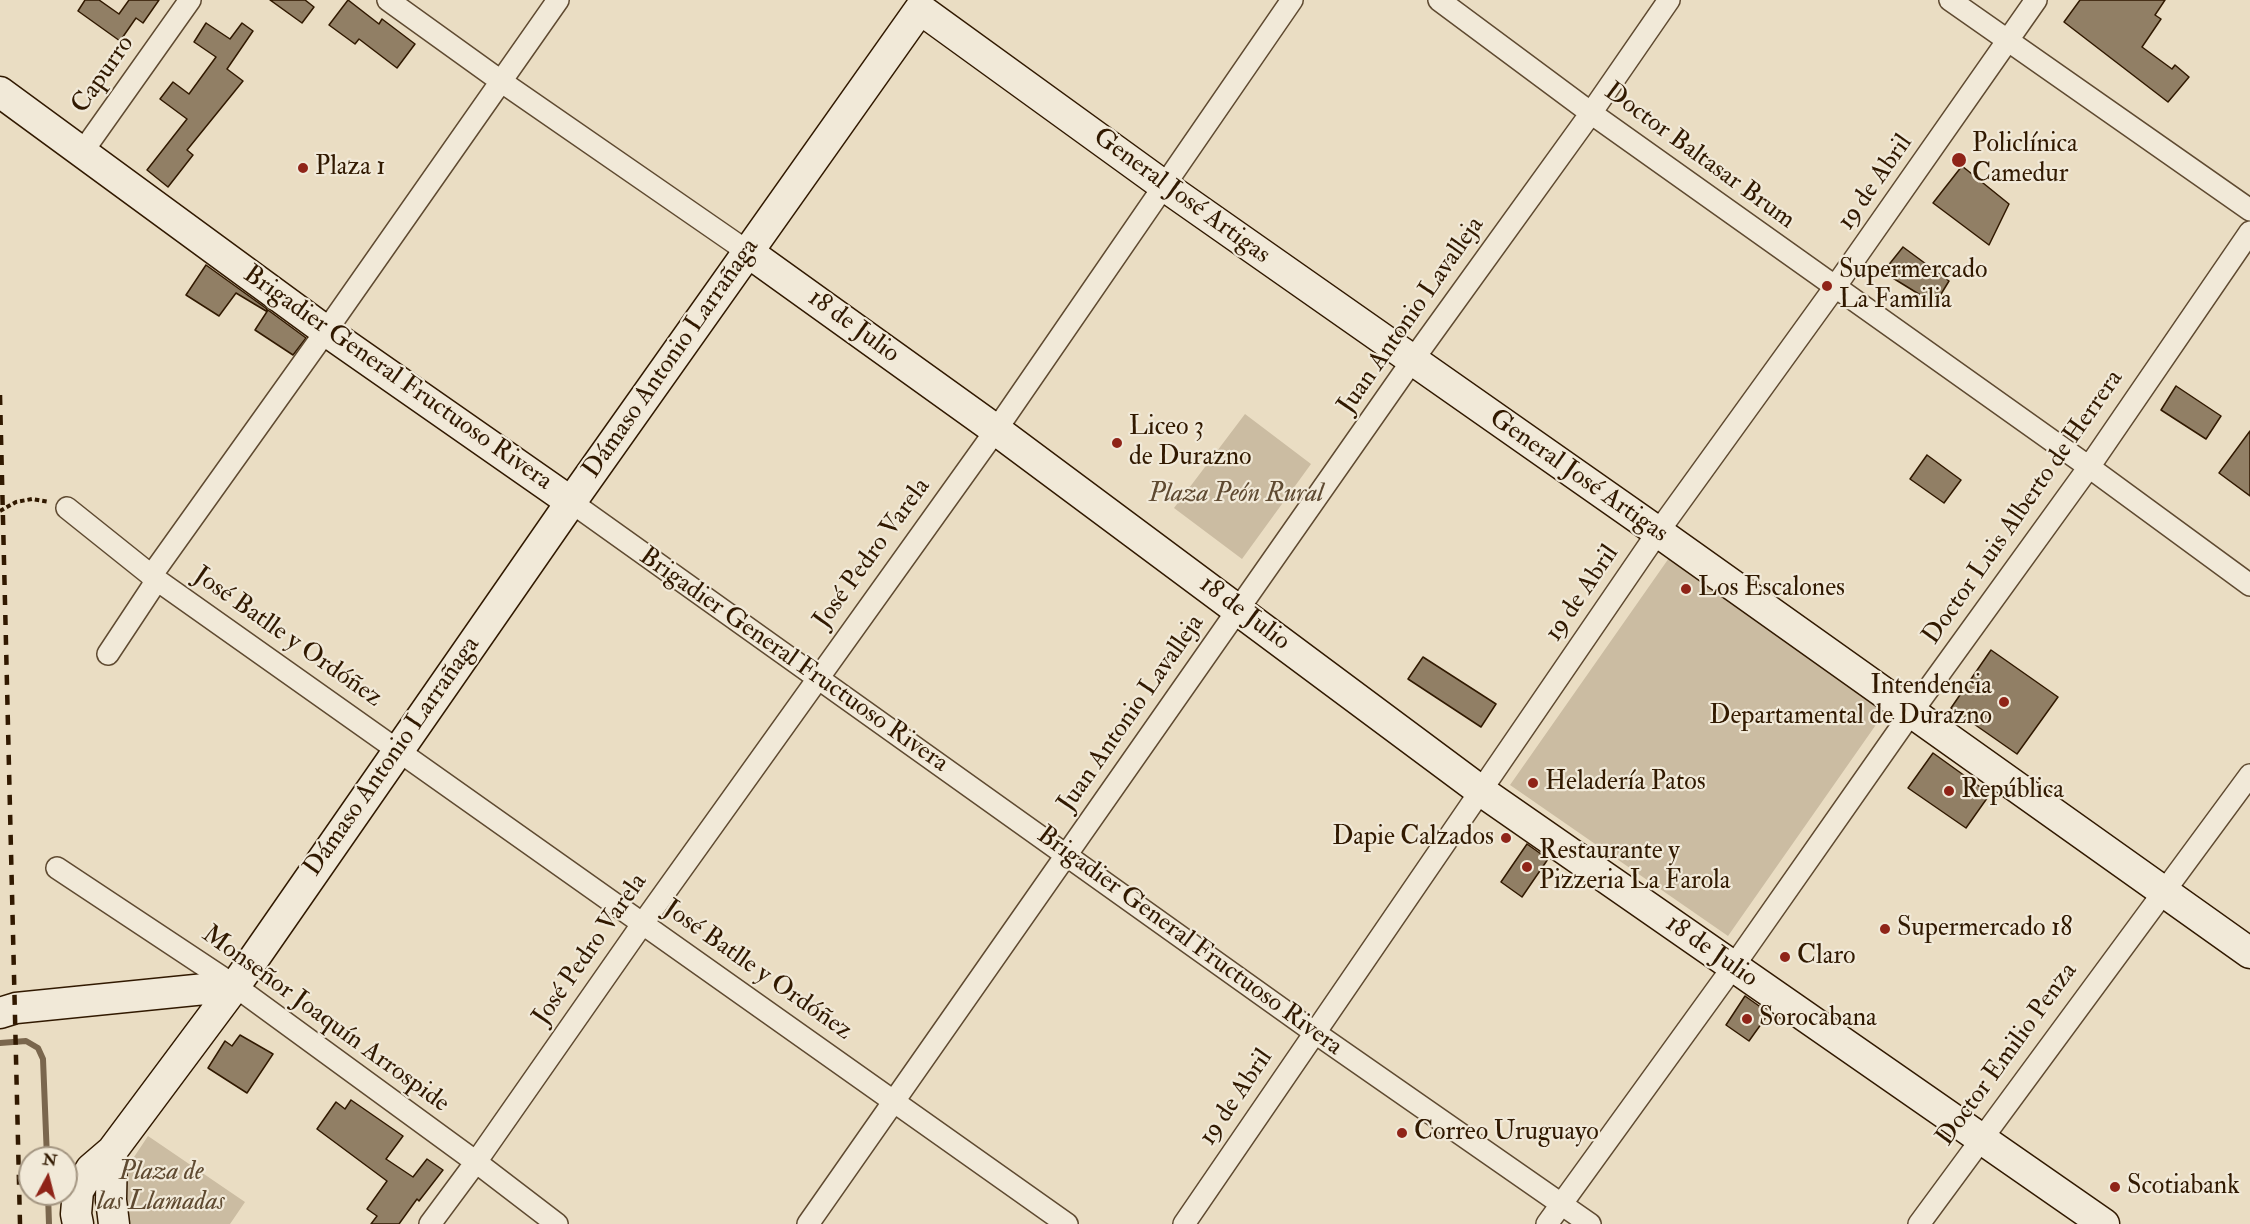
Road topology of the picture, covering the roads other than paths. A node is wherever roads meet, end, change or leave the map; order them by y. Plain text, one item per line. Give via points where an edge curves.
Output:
1 (190, 0) edge
2 (388, 0) edge
3 (558, 0) edge
4 (1293, 0) edge
5 (1439, 0) edge
6 (1669, 0) edge
7 (1950, 0) edge
8 (2036, 0) edge
9 (918, 3) edge
10 (2007, 41) junction
11 (502, 82) junction
12 (0, 92) edge
13 (1590, 113) junction
14 (83, 152) junction
15 (1163, 185) junction
16 (2250, 210) edge
17 (2250, 232) edge
18 (748, 252) junction
19 (1835, 287) junction
20 (326, 331) junction
21 (1412, 361) junction
22 (996, 429) junction
23 (2089, 467) junction
24 (571, 502) junction
25 (67, 508) road end
26 (1658, 532) junction
27 (154, 578) junction
28 (2250, 585) edge
29 (1238, 609) junction
30 (108, 654) dead end
31 (817, 679) junction
32 (1911, 713) junction
33 (398, 750) junction
34 (2250, 775) edge
35 (1481, 791) junction
36 (1067, 855) junction
37 (57, 868) dead end
38 (2162, 891) junction
39 (643, 923) junction
40 (2250, 953) edge
41 (1733, 967) junction
42 (235, 986) junction
43 (0, 1014) edge
44 (1314, 1032) junction
45 (893, 1102) junction
46 (1981, 1138) junction
47 (112, 1151) junction
48 (476, 1162) junction
49 (1560, 1204) junction
50 (78, 1224) edge
51 (114, 1224) edge
52 (430, 1224) edge
53 (557, 1224) edge
54 (808, 1224) edge
55 (1067, 1224) edge
56 (1184, 1224) edge
57 (1546, 1224) edge
58 (1590, 1224) edge
59 (1919, 1224) edge
60 (2104, 1224) edge

1 - 14 street, Capurro
2 - 11 street, 18 de Julio
3 - 11 street
4 - 15 street, José Pedro Varela
5 - 13 street, Doctor Baltasar Brum
6 - 13 street, Juan Antonio Lavalleja
7 - 10 street
8 - 10 street, 19 de Abril
9 - 15 street, General José Artigas
9 - 18 street, Dámaso Antonio Larrañaga
10 - 16 street
10 - 19 street, 19 de Abril
11 - 18 street, 18 de Julio
11 - 20 street
12 - 14 street, Brigadier General Fructuoso Rivera
13 - 19 street, Doctor Baltasar Brum
13 - 21 street, Juan Antonio Lavalleja
14 - 20 street, Brigadier General Fructuoso Rivera
15 - 21 street, General José Artigas
15 - 22 street, José Pedro Varela
17 - 23 street, Doctor Luis Alberto de Herrera
18 - 22 street, 18 de Julio
18 - 24 street, Dámaso Antonio Larrañaga
19 - 23 street, Doctor Baltasar Brum
19 - 26 street, 19 de Abril
20 - 24 street, Brigadier General Fructuoso Rivera
20 - 27 street
21 - 26 street, General José Artigas
21 - 29 street, Juan Antonio Lavalleja
22 - 29 street, 18 de Julio
22 - 31 street, José Pedro Varela
23 - 28 street, Doctor Baltasar Brum
23 - 32 street, Doctor Luis Alberto de Herrera
24 - 31 street, Brigadier General Fructuoso Rivera
24 - 33 street, Dámaso Antonio Larrañaga
25 - 27 street, José Batlle y Ordóñez
26 - 32 street, General José Artigas
26 - 35 street, 19 de Abril
27 - 30 street
27 - 33 street, José Batlle y Ordóñez
29 - 35 street, 18 de Julio
29 - 36 street, Juan Antonio Lavalleja
31 - 36 street, Brigadier General Fructuoso Rivera
31 - 39 street, José Pedro Varela
32 - 38 street, General José Artigas
32 - 41 street, Doctor Luis Alberto de Herrera
33 - 39 street, José Batlle y Ordóñez
33 - 42 street, Dámaso Antonio Larrañaga
34 - 38 street, Doctor Emilio Penza
35 - 41 street, 18 de Julio
35 - 44 street, 19 de Abril
36 - 44 street, Brigadier General Fructuoso Rivera
36 - 45 street, Juan Antonio Lavalleja
37 - 42 street, Monseñor Joaquín Arrospide
38 - 40 street, General José Artigas
38 - 46 street, Doctor Emilio Penza
39 - 45 street, José Batlle y Ordóñez
39 - 48 street, José Pedro Varela
41 - 46 street, 18 de Julio
41 - 49 street, Doctor Luis Alberto de Herrera
42 - 43 street via 16,1008
42 - 47 street, Dámaso Antonio Larrañaga
42 - 48 street, Monseñor Joaquín Arrospide
44 - 49 street, Brigadier General Fructuoso Rivera
44 - 56 street, 19 de Abril
45 - 54 street, Juan Antonio Lavalleja
45 - 55 street, José Batlle y Ordóñez
46 - 59 street, Doctor Emilio Penza
46 - 60 street, 18 de Julio
47 - 50 street, Dámaso Antonio Larrañaga via 91,1169 78,1191
47 - 51 street
48 - 52 street, José Pedro Varela
48 - 53 street, Monseñor Joaquín Arrospide
49 - 57 street, Doctor Luis Alberto de Herrera
49 - 58 street, Brigadier General Fructuoso Rivera

